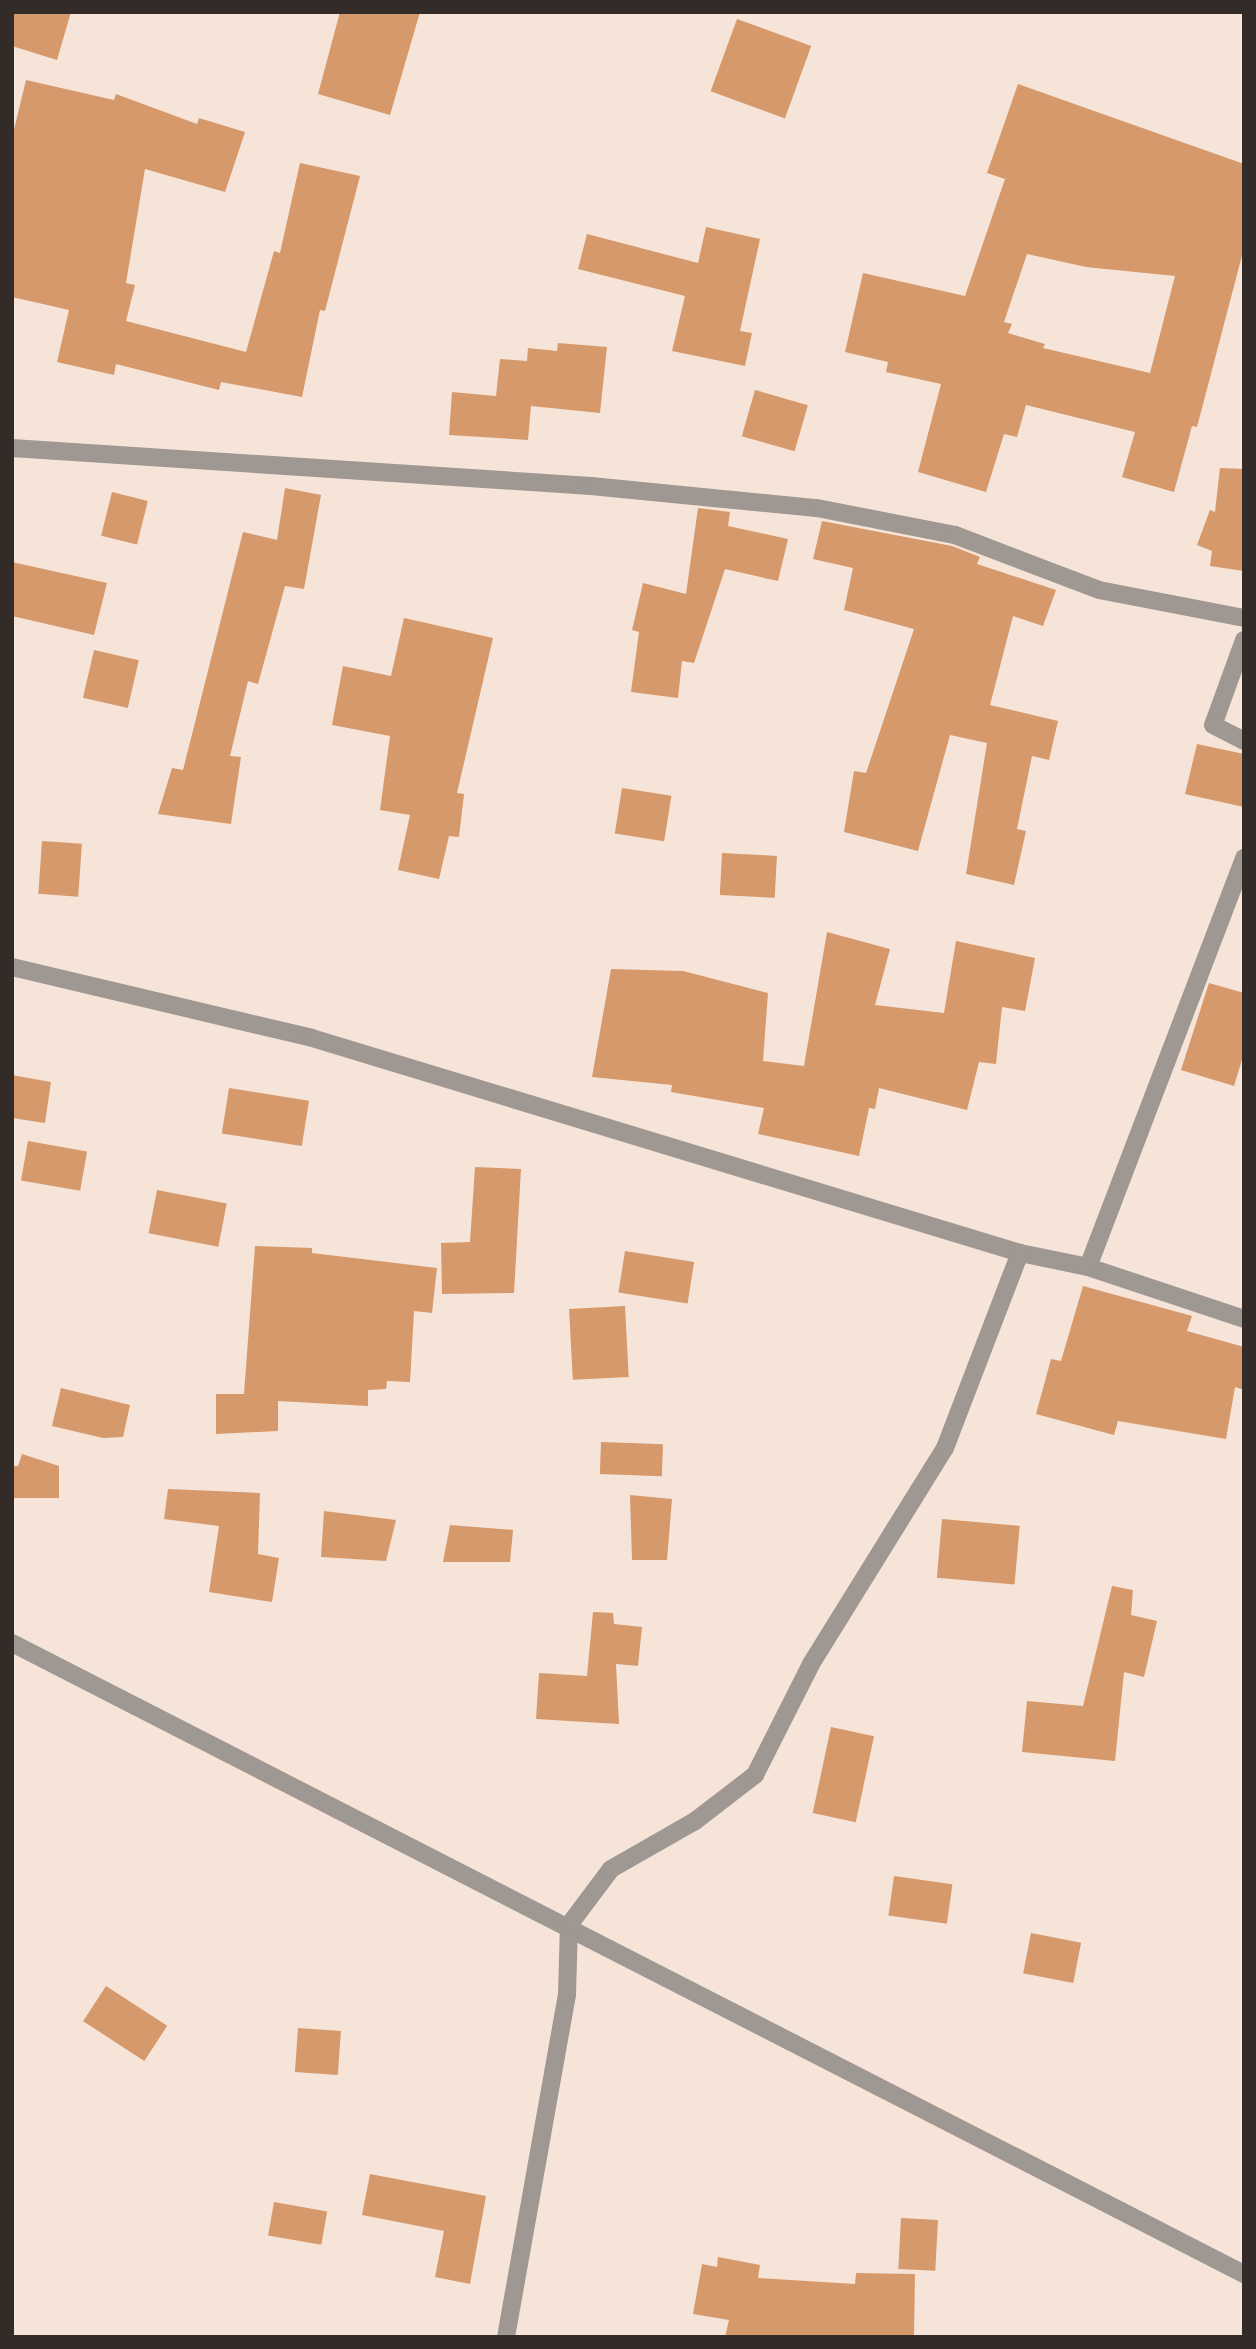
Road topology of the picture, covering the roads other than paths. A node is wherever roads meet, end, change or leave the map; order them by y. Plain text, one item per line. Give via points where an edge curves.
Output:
1 (12, 447) edge
2 (1244, 618) edge
3 (1244, 640) edge
4 (1244, 741) edge
5 (1244, 858) edge
6 (12, 967) edge
7 (1020, 1252) junction
8 (1088, 1267) junction
9 (1244, 1320) edge
10 (12, 1643) edge
11 (569, 1925) junction
12 (1244, 2274) edge
13 (506, 2337) edge

1 - 2 street via 591,486 817,508 955,535 1099,590
3 - 4 street via 1213,725
5 - 8 street
6 - 7 street via 312,1038
7 - 8 street
7 - 11 street via 945,1448 811,1664 755,1775 695,1821 611,1870
8 - 9 street
10 - 11 street
11 - 12 street
11 - 13 street via 567,1995

